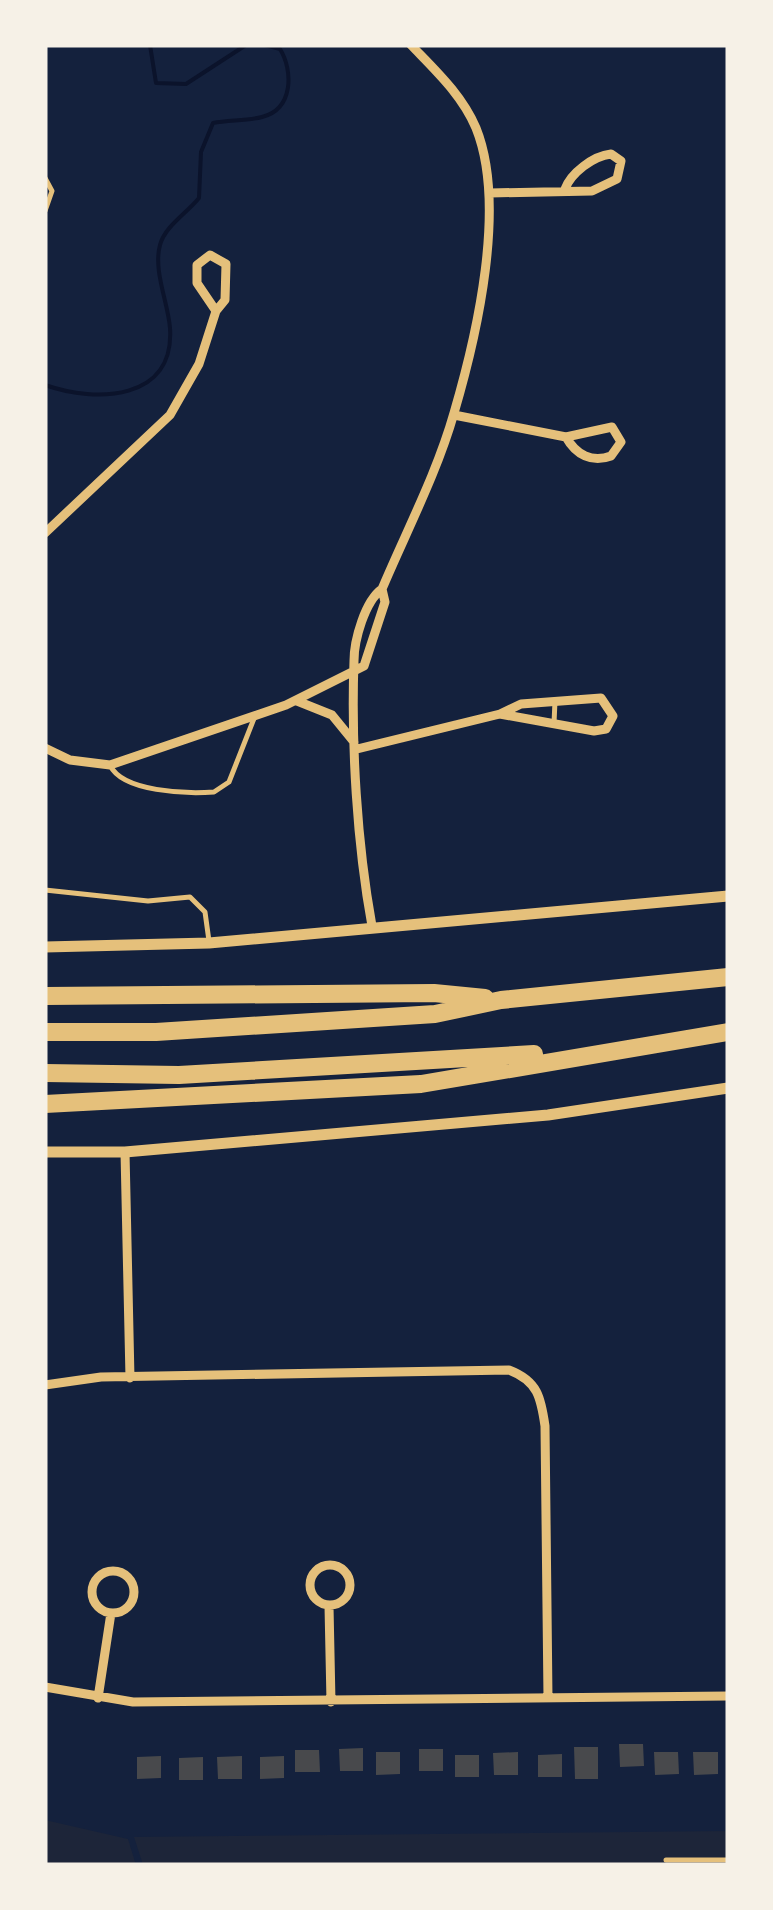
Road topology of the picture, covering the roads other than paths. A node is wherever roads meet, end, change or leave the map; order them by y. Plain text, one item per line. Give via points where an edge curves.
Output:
1 (411, 45) edge
2 (45, 178) edge
3 (565, 189) junction
4 (490, 193) junction
5 (45, 211) edge
6 (216, 311) junction
7 (454, 415) junction
8 (566, 437) junction
9 (45, 534) edge
10 (382, 590) junction
11 (364, 620) junction
12 (378, 626) junction
13 (355, 672) junction
14 (297, 701) junction
15 (555, 701) junction
16 (500, 714) junction
17 (256, 715) junction
18 (554, 723) junction
19 (45, 748) edge
20 (357, 749) junction
21 (110, 765) junction
22 (45, 890) edge
23 (728, 896) edge
24 (372, 926) junction
25 (209, 943) junction
26 (45, 947) edge
27 (728, 978) edge
28 (45, 996) edge
29 (501, 1000) junction
30 (45, 1032) edge
31 (728, 1032) edge
32 (623, 1048) junction
33 (45, 1073) edge
34 (728, 1088) edge
35 (45, 1104) edge
36 (45, 1152) edge
37 (124, 1152) junction
38 (130, 1378) junction
39 (45, 1385) edge
40 (329, 1606) junction
41 (111, 1613) junction
42 (45, 1687) edge
43 (728, 1696) edge
44 (98, 1698) junction
45 (548, 1698) junction
46 (331, 1702) junction
47 (666, 1860) dead end
48 (728, 1860) edge

1 - 4 street via 467,109
2 - 5 lane via 52,190
3 - 3 street via 606,186 620,175 621,160 602,155
3 - 4 street
4 - 7 street via 487,254
6 - 6 street via 228,272 210,255 199,262 196,278
6 - 9 street via 199,364 170,416
7 - 8 street
7 - 10 street
8 - 8 street via 594,460 611,456 621,442 612,427
10 - 11 street
10 - 12 street
11 - 12 lane
11 - 13 street
12 - 13 street via 366,662
13 - 14 street
13 - 20 street
14 - 17 street
14 - 20 street via 338,721
15 - 16 street
15 - 18 lane
15 - 18 street via 602,698 613,716 606,729 594,732
16 - 18 street
16 - 20 street
17 - 21 street
17 - 21 lane via 229,782 214,792 133,783 118,778
19 - 21 street via 70,760
20 - 24 street
22 - 25 lane via 148,901 190,897 205,912
23 - 24 street
24 - 25 street
25 - 26 street
27 - 29 highway
28 - 29 highway via 434,993
29 - 30 highway via 435,1014 156,1032
31 - 32 highway
32 - 33 highway via 179,1075
32 - 35 highway via 422,1084
34 - 37 street via 548,1115
36 - 37 street
37 - 38 street
38 - 39 street
38 - 45 street via 509,1370 538,1389 545,1426
40 - 40 street via 350,1590 348,1577 332,1565 320,1568 310,1584 313,1596
40 - 46 street
41 - 41 street via 124,1610 134,1593 126,1575 113,1571 96,1581 92,1594
41 - 44 street
42 - 44 street
43 - 45 street
44 - 46 street
45 - 46 street
47 - 48 lane

